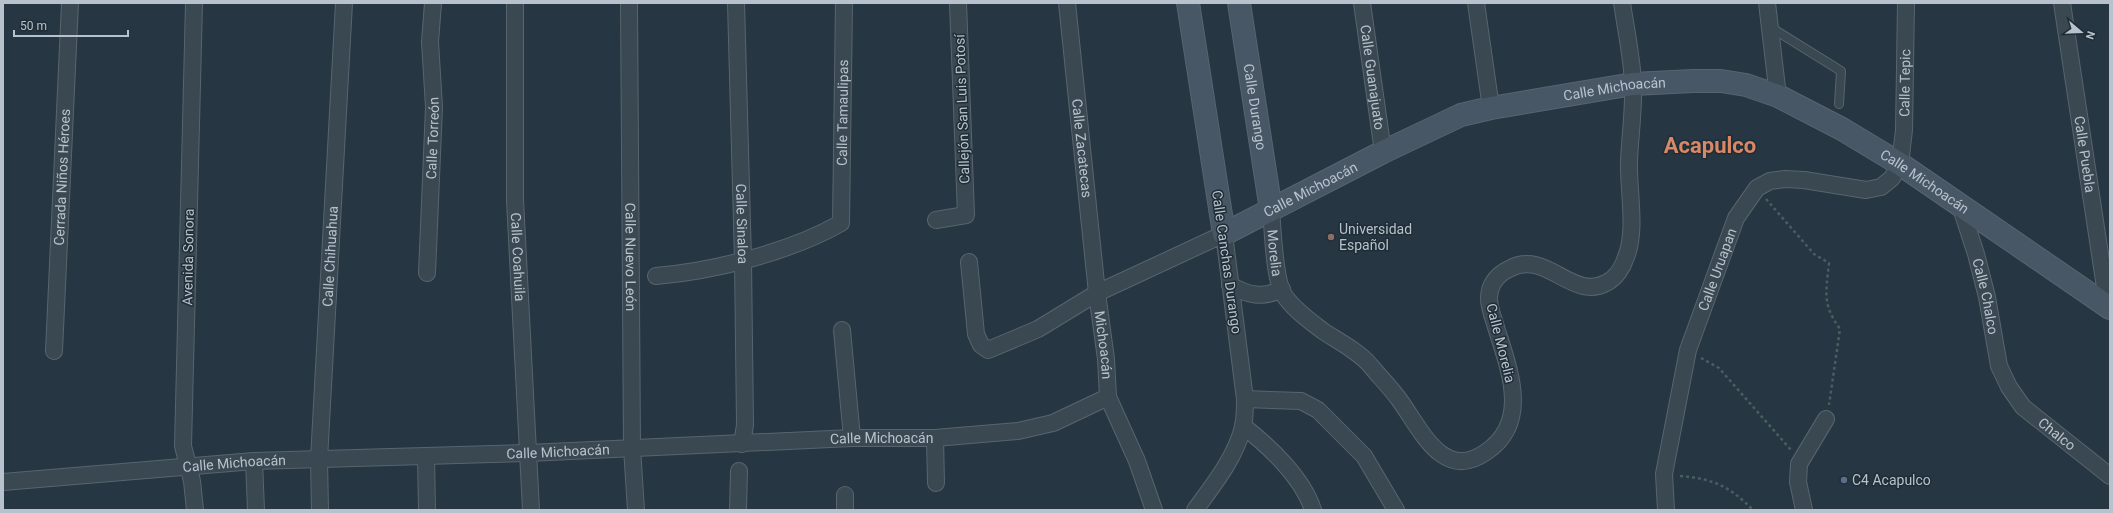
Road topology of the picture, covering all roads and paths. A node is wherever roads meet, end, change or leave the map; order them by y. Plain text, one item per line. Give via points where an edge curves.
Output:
1 (70, 3) edge
2 (194, 3) edge
3 (344, 3) edge
4 (433, 3) edge
5 (515, 3) edge
6 (629, 3) edge
7 (736, 3) edge
8 (844, 3) edge
9 (958, 3) edge
10 (1067, 3) edge
11 (1188, 3) edge
12 (1239, 3) edge
13 (1362, 3) edge
14 (1476, 3) edge
15 (1622, 3) edge
16 (1767, 3) edge
17 (1906, 3) edge
18 (2062, 3) edge
19 (1770, 26) junction
20 (1633, 84) junction
21 (1778, 96) junction
22 (1839, 104) dead end
23 (1491, 108) junction
24 (1383, 152) junction
25 (1900, 164) junction
26 (1756, 188) junction
27 (1960, 205) junction
28 (1271, 210) junction
29 (936, 220) dead end
30 (1224, 234) junction
31 (743, 260) junction
32 (969, 262) dead end
33 (428, 273) dead end
34 (656, 276) dead end
35 (1230, 285) junction
36 (1283, 292) junction
37 (1097, 293) junction
38 (2109, 307) edge
39 (842, 330) dead end
40 (1688, 350) junction
41 (54, 351) dead end
42 (2009, 387) joint
43 (1108, 397) junction
44 (1245, 399) junction
45 (1826, 419) joint
46 (1244, 426) junction
47 (852, 438) junction
48 (935, 438) junction
49 (742, 444) junction
50 (632, 448) junction
51 (528, 453) junction
52 (426, 456) junction
53 (319, 459) junction
54 (254, 461) junction
55 (1799, 464) junction
56 (188, 466) junction
57 (739, 471) dead end
58 (1664, 474) junction
59 (2110, 476) edge
60 (3, 482) edge
61 (936, 484) dead end
62 (195, 510) edge
63 (256, 510) edge
64 (320, 510) edge
65 (427, 510) edge
66 (531, 510) edge
67 (636, 510) edge
68 (738, 510) edge
69 (1154, 510) edge
70 (1195, 510) edge
71 (1313, 510) edge
72 (1396, 510) edge
73 (1666, 510) edge
74 (1753, 510) edge
75 (1804, 510) edge

1 - 41 street, Cerrada Niños Héroes
2 - 56 street, Avenida Sonora via 184,446
3 - 53 street, Calle Chihuahua
4 - 33 street, Calle Torreón via 430,42 434,107
5 - 51 street, Calle Coahuila via 515,200
6 - 50 street, Calle Nuevo León
7 - 31 street, Calle Sinaloa
8 - 31 street, Calle Tamaulipas via 841,223 765,255
9 - 29 street, Callejón San Luis Potosí via 966,215
10 - 37 street, Calle Zacatecas
11 - 30 street, Calle Canchas Durango
12 - 28 street, Calle Durango
13 - 24 street, Calle Guanajuato
14 - 23 street
15 - 20 street, Calle Morelia
16 - 19 street
17 - 25 street, Calle Tepic via 1904,130
18 - 38 street, Calle Puebla
19 - 21 street
19 - 22 lane via 1842,71
20 - 21 street, Calle Michoacán via 1721,81 1746,85
20 - 23 street, Calle Michoacán
20 - 36 street, Calle Morelia via 1629,163 1631,233 1627,256 1618,273 1606,284 1579,285 1530,263 1518,264 1503,272 1493,282 1489,304 1513,387 1509,429 1488,452 1464,462 1451,460 1433,449 1397,397 1365,360 1311,322
21 - 25 street, Calle Michoacán via 1842,129
23 - 24 street, Calle Michoacán via 1461,115
24 - 28 street, Calle Michoacán
25 - 26 street via 1892,178 1881,187 1866,190 1785,179 1770,181
25 - 27 street, Calle Michoacán
26 - 40 street, Calle Uruapan via 1736,218
26 - 45 path via 1814,254 1829,264 1826,299 1830,316 1840,329
27 - 38 street, Calle Michoacán
27 - 42 street, Calle Chalco via 1988,297 1999,366
28 - 30 street, Calle Michoacán
28 - 36 street, Morelia via 1279,283
30 - 35 street, Calle Canchas Durango
30 - 37 street, Calle Michoacán
31 - 34 street via 692,273
31 - 49 street, Calle Sinaloa via 745,425
32 - 37 street, Calle Michoacán via 976,334 981,345 988,350 1038,329
35 - 36 street via 1243,293 1255,295
35 - 44 street, Calle Canchas Durango
37 - 43 street, Michoacán
39 - 47 street
40 - 55 path via 1719,368 1780,436
40 - 58 street, Calle Uruapan
42 - 59 street, Chalco via 2023,407
43 - 48 street, Calle Michoacán via 1088,408 1046,424 1018,431
43 - 69 street via 1137,461
44 - 46 street, Calle Canchas Durango
44 - 72 street via 1301,401 1318,410 1364,456
45 - 55 street
46 - 70 street, Calle Canchas Durango via 1220,477
46 - 71 street via 1279,459 1307,494
47 - 48 street, Calle Michoacán
47 - 49 street, Calle Michoacán
48 - 61 street
49 - 50 street, Calle Michoacán
50 - 51 street, Calle Michoacán
50 - 67 street, Calle Nuevo León
51 - 52 street, Calle Michoacán
51 - 66 street, Calle Coahuila
52 - 53 street, Calle Michoacán
52 - 65 street
53 - 54 street, Calle Michoacán
53 - 64 street, Calle Chihuahua
54 - 56 street, Calle Michoacán
54 - 63 street
55 - 75 street via 1798,482
56 - 60 street, Calle Michoacán
56 - 62 street, Avenida Sonora
57 - 68 street
58 - 73 street, Calle Uruapan
58 - 74 path via 1698,477 1720,483

